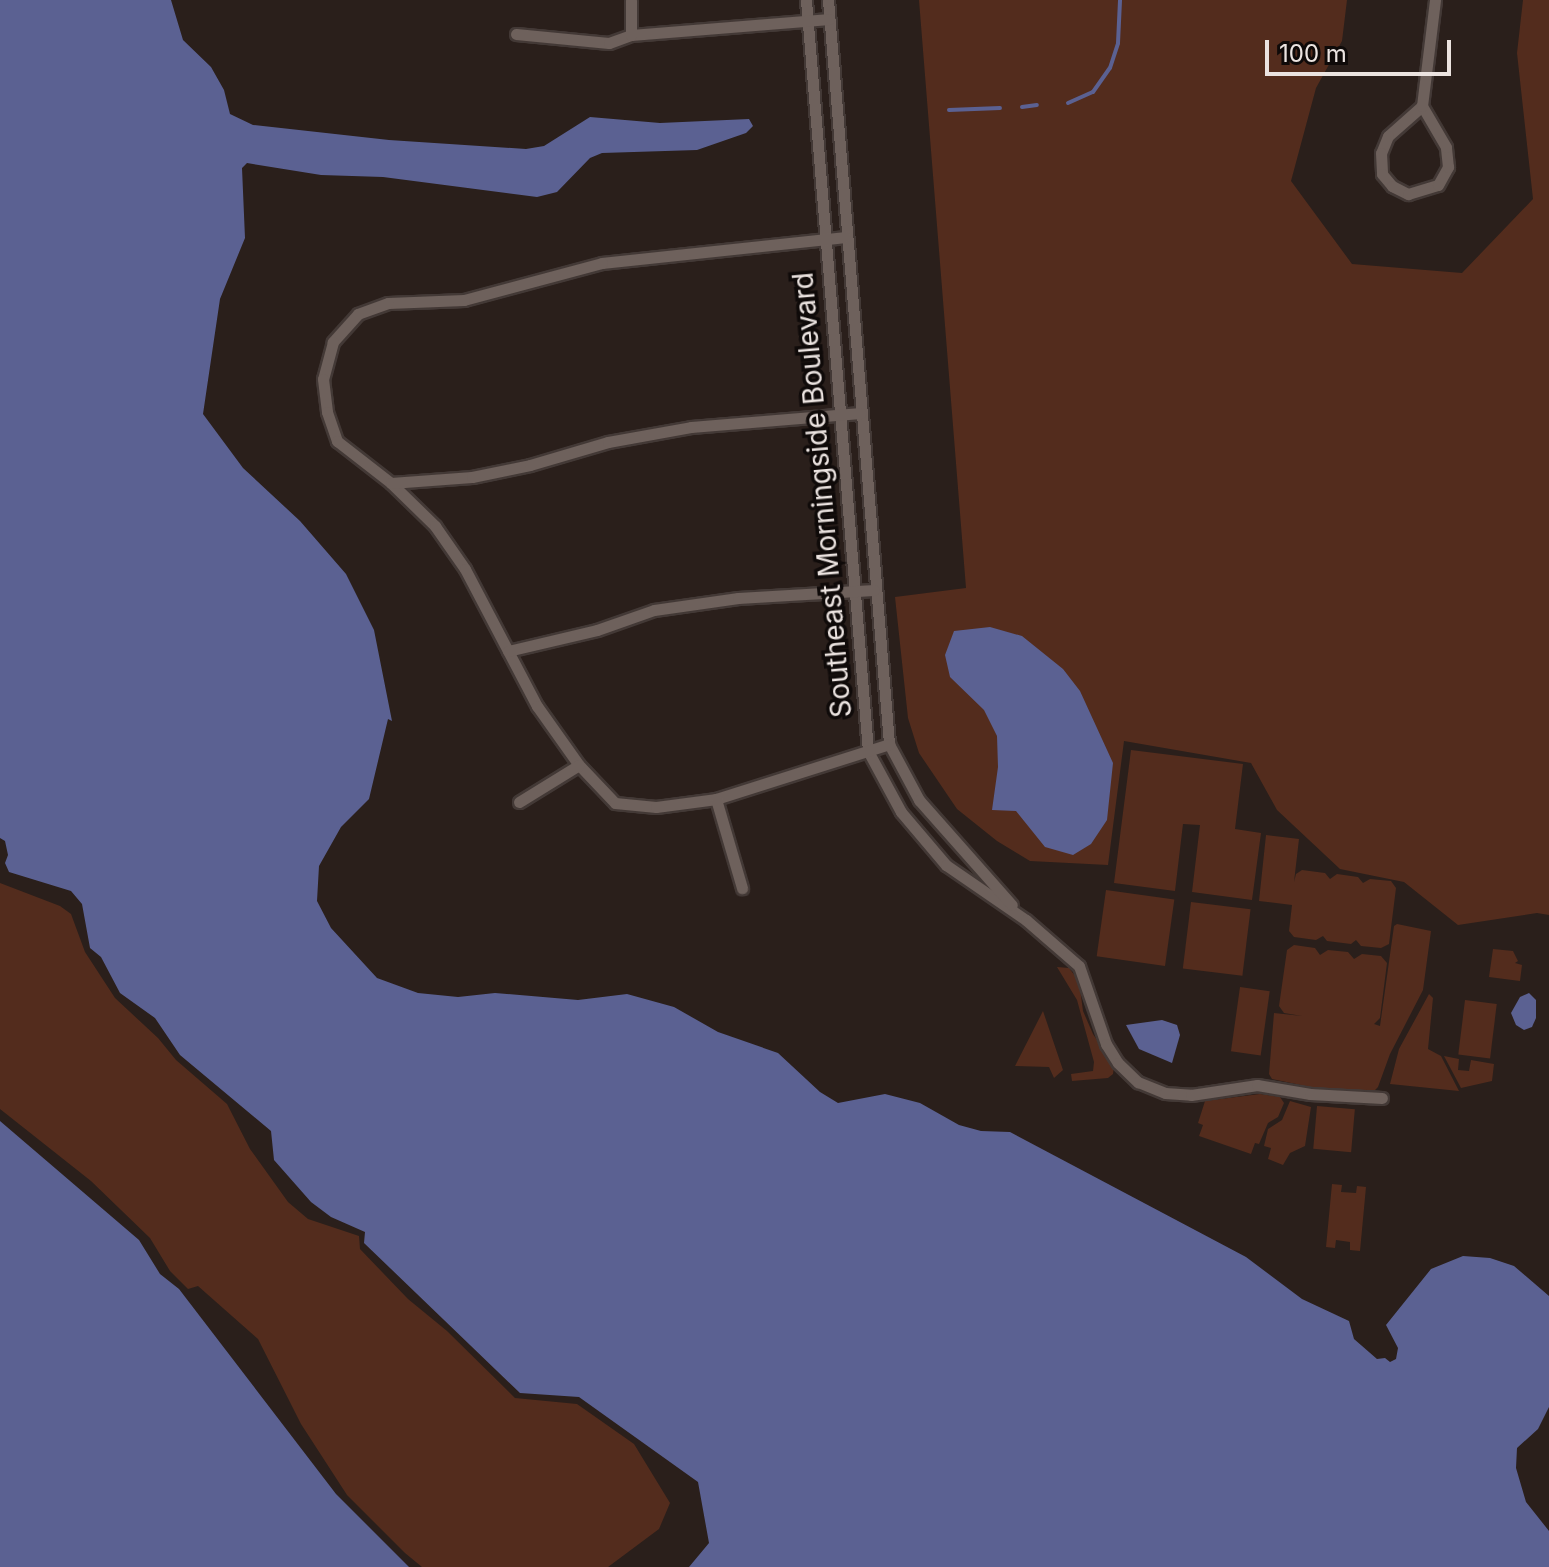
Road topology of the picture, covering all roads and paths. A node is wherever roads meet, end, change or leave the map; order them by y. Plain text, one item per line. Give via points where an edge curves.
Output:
1 (631, 0) edge
2 (806, 0) edge
3 (828, 0) edge
4 (1435, 0) edge
5 (829, 19) junction
6 (808, 21) junction
7 (516, 34) dead end
8 (631, 35) junction
9 (1422, 106) junction
10 (845, 237) junction
11 (824, 239) junction
12 (860, 413) junction
13 (839, 415) junction
14 (391, 483) junction
15 (874, 590) junction
16 (852, 591) junction
17 (508, 651) junction
18 (889, 744) junction
19 (868, 751) junction
20 (579, 765) junction
21 (716, 799) junction
22 (519, 802) dead end
23 (742, 888) dead end
24 (1026, 920) junction
25 (1382, 1098) dead end

1 - 8 street
2 - 6 street, Southeast Morningside Boulevard
3 - 5 street, Southeast Morningside Boulevard
4 - 9 street
5 - 6 street
5 - 10 street, Southeast Morningside Boulevard
6 - 8 street
6 - 11 street, Southeast Morningside Boulevard
7 - 8 street via 609,43
9 - 9 street via 1388,136 1381,153 1382,174 1408,194 1438,185 1448,167 1446,147
10 - 11 street
10 - 12 street, Southeast Morningside Boulevard
11 - 13 street, Southeast Morningside Boulevard
11 - 14 street via 602,263 464,300 388,303 358,314 333,342 323,379 327,412 337,441
12 - 13 street
12 - 15 street, Southeast Morningside Boulevard
13 - 14 street via 691,427 472,477
13 - 16 street, Southeast Morningside Boulevard
14 - 17 street via 435,526 465,569
15 - 16 street
15 - 18 street, Southeast Morningside Boulevard
16 - 17 street via 654,610
16 - 19 street, Southeast Morningside Boulevard
17 - 20 street via 537,706
18 - 19 street
18 - 24 street, Southeast Morningside Boulevard via 919,800
19 - 21 street
19 - 24 street, Southeast Morningside Boulevard via 901,812 946,865
20 - 21 street via 615,803 632,807
20 - 22 street
21 - 23 street
24 - 25 street, Southeast Morningside Boulevard via 1079,966 1106,1044 1138,1082 1165,1093 1191,1095 1257,1085

